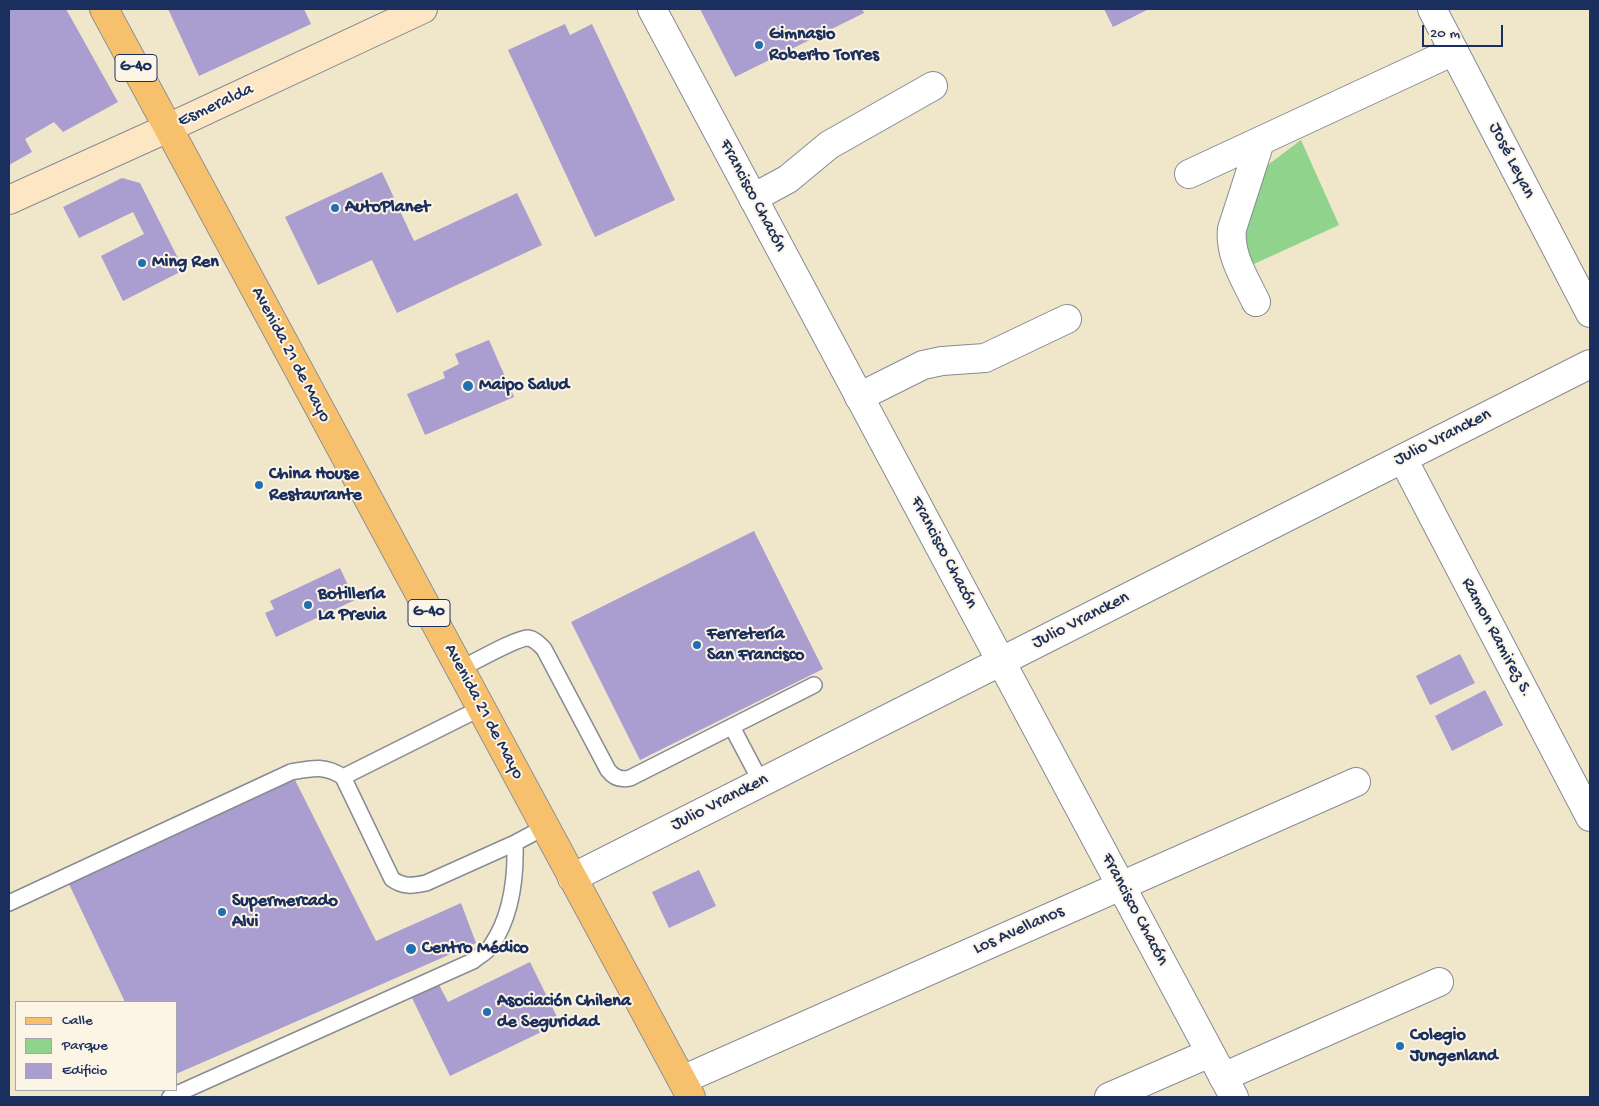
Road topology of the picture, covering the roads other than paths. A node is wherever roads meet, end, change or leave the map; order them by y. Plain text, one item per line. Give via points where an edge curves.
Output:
1 (104, 9) edge
2 (423, 9) edge
3 (652, 9) edge
4 (1432, 9) edge
5 (1454, 51) junction
6 (932, 86) dead end
7 (168, 128) junction
8 (1260, 142) junction
9 (1189, 174) dead end
10 (753, 198) junction
11 (9, 200) edge
12 (1256, 302) dead end
13 (1590, 313) edge
14 (1067, 319) dead end
15 (1590, 364) edge
16 (859, 396) junction
17 (1403, 459) junction
18 (1001, 661) junction
19 (460, 669) junction
20 (814, 685) dead end
21 (481, 708) junction
22 (732, 727) junction
23 (343, 777) junction
24 (761, 782) junction
25 (1356, 782) dead end
26 (1590, 818) edge
27 (545, 827) junction
28 (515, 843) junction
29 (572, 878) junction
30 (1121, 886) junction
31 (9, 903) edge
32 (1439, 982) dead end
33 (1210, 1053) junction
34 (1228, 1087) edge
35 (686, 1089) edge
36 (170, 1097) edge
37 (1109, 1097) edge

1 - 7 main road, Avenida 21 de Mayo / G-40
2 - 7 main road, Esmeralda
3 - 10 street, Francisco Chacón
4 - 5 street, José Leyan
5 - 8 street
5 - 13 street, José Leyan
6 - 10 street via 829,145 788,179
7 - 11 main road, Esmeralda
7 - 19 main road, Avenida 21 de Mayo / G-40
8 - 9 street
8 - 12 street via 1230,240
10 - 16 street, Francisco Chacón
14 - 16 street via 985,358 932,362
15 - 17 street, Julio Vrancken
16 - 18 street, Francisco Chacón
17 - 18 street, Julio Vrancken
17 - 26 street, Ramon Ramirez S.
18 - 24 street, Julio Vrancken
18 - 30 street, Francisco Chacón
19 - 21 main road, Avenida 21 de Mayo / G-40
19 - 22 lane via 521,639 539,643 608,770 617,778 630,778
20 - 22 lane
21 - 23 lane
21 - 27 main road, Avenida 21 de Mayo / G-40
22 - 24 lane
23 - 28 lane via 392,879 400,884 426,883
23 - 31 lane via 332,770 312,768 291,772
24 - 29 street, Julio Vrancken
25 - 30 street, Los Avellanos
27 - 28 lane
27 - 29 main road, Avenida 21 de Mayo / G-40
28 - 36 lane via 516,869 502,927 490,947 474,961
29 - 35 main road, Avenida 21 de Mayo / G-40
30 - 33 street, Francisco Chacón
30 - 35 street, Los Avellanos
32 - 34 street
33 - 34 street, Francisco Chacón
33 - 37 street

